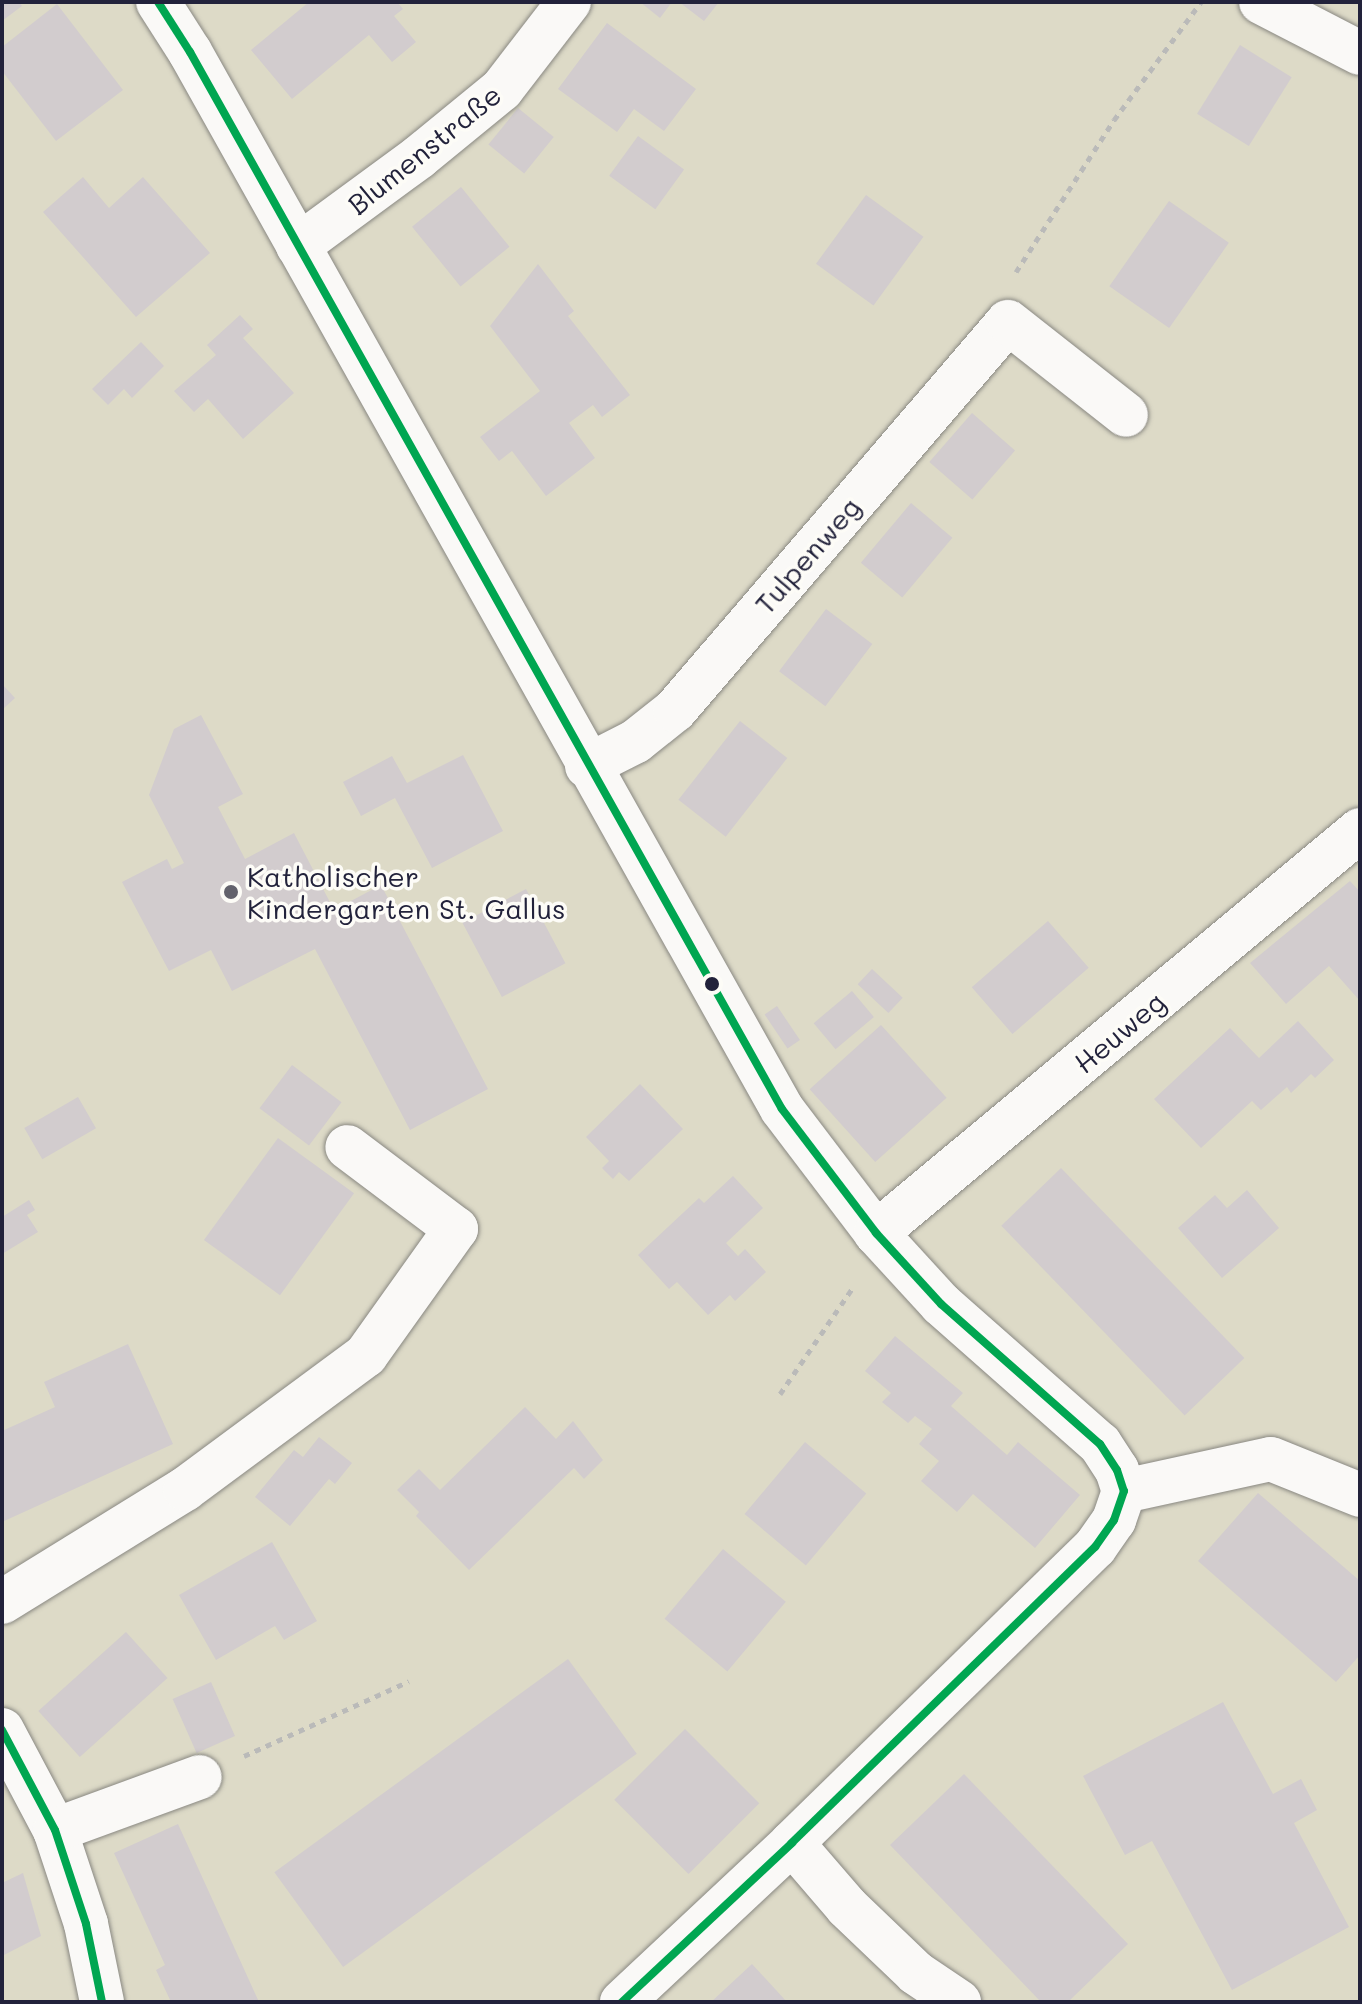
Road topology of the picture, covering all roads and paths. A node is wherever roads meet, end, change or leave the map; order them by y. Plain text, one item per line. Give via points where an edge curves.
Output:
1 (158, 2) edge
2 (569, 2) edge
3 (1201, 2) edge
4 (1261, 2) edge
5 (1360, 53) edge
6 (298, 246) junction
7 (1008, 322) junction
8 (1126, 415) dead end
9 (587, 766) junction
10 (1356, 841) edge
11 (347, 1147) dead end
12 (880, 1236) junction
13 (780, 1394) dead end
14 (1124, 1491) junction
15 (1360, 1495) edge
16 (2, 1602) edge
17 (409, 1681) dead end
18 (2, 1730) edge
19 (200, 1777) joint
20 (55, 1830) junction
21 (792, 1843) junction
22 (102, 2002) edge
23 (622, 2002) edge
24 (959, 2002) edge

1 - 6 street
2 - 6 street, Blumenstraße via 502,89
3 - 7 path via 1114,120 1011,280
4 - 5 street
6 - 9 street
7 - 8 street
7 - 9 street, Tulpenweg via 675,710 636,741
9 - 12 street via 782,1109
10 - 12 street, Heuweg
11 - 16 street via 456,1229 366,1355 185,1489
12 - 13 path
12 - 14 street via 941,1304 1100,1444
14 - 15 street via 1271,1459
14 - 21 street via 1114,1520 1095,1547
17 - 19 path
18 - 20 street
19 - 20 street
20 - 22 street via 86,1924
21 - 23 street
21 - 24 street via 847,1907 916,1973

